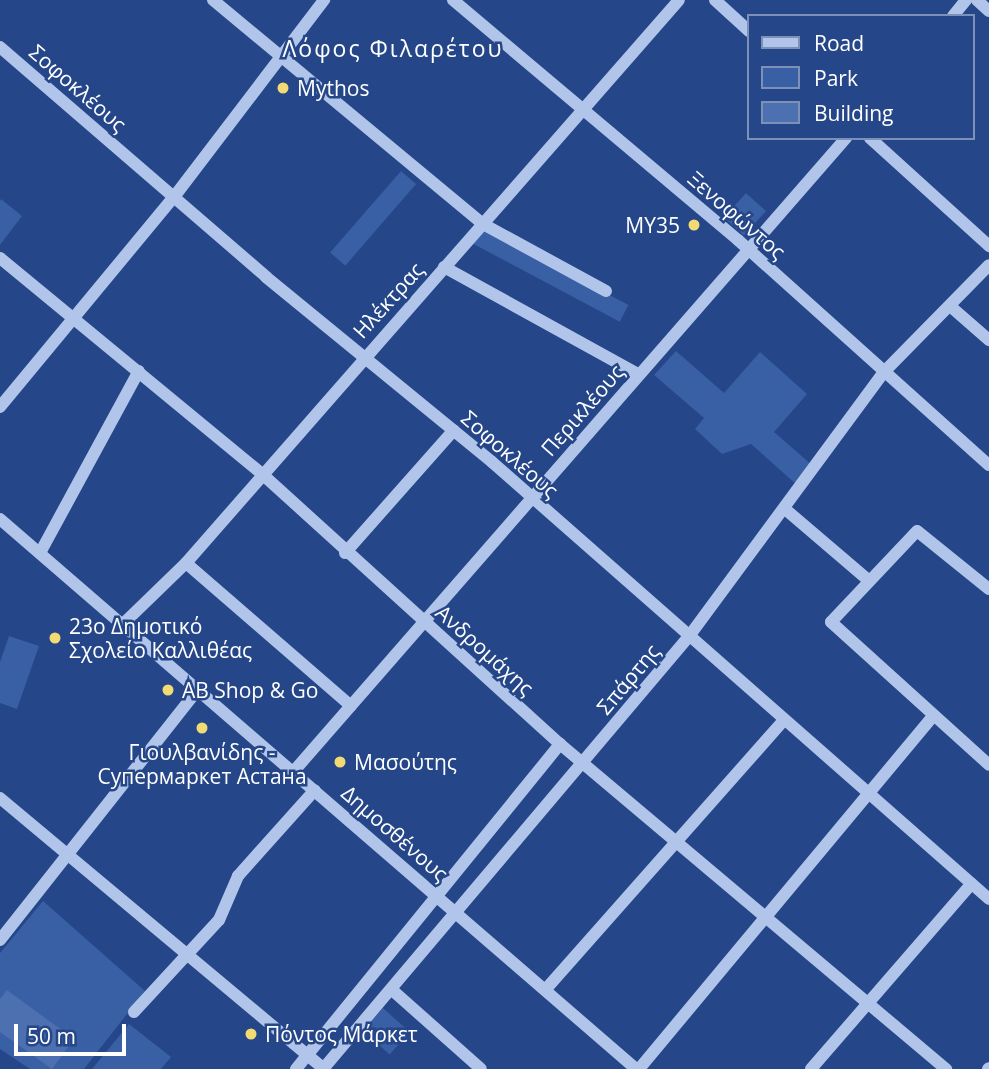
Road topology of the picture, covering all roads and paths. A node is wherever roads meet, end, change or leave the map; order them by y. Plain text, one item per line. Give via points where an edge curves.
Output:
1 (213, 0) edge
2 (324, 0) edge
3 (453, 0) edge
4 (679, 0) edge
5 (715, 0) edge
6 (967, 0) edge
7 (977, 0) edge
8 (989, 11) edge
9 (955, 14) edge
10 (748, 30) edge
11 (0, 47) edge
12 (283, 59) junction
13 (582, 108) junction
14 (844, 140) edge
15 (872, 140) edge
16 (174, 197) junction
17 (483, 224) junction
18 (989, 246) edge
19 (750, 251) junction
20 (0, 258) edge
21 (989, 264) edge
22 (444, 267) junction
23 (606, 291) dead end
24 (950, 306) junction
25 (73, 318) junction
26 (989, 340) edge
27 (364, 356) junction
28 (139, 371) junction
29 (883, 373) junction
30 (638, 374) junction
31 (0, 407) edge
32 (454, 430) junction
33 (989, 465) edge
34 (261, 473) junction
35 (532, 498) junction
36 (785, 509) junction
37 (0, 519) edge
38 (40, 553) junction
39 (345, 553) junction
40 (186, 563) junction
41 (867, 579) junction
42 (989, 589) edge
43 (425, 621) junction
44 (123, 624) junction
45 (690, 635) junction
46 (198, 688) junction
47 (351, 706) junction
48 (933, 716) junction
49 (784, 720) junction
50 (561, 744) junction
51 (582, 762) junction
52 (989, 765) edge
53 (294, 771) junction
54 (315, 790) junction
55 (866, 792) junction
56 (0, 798) edge
57 (678, 844) junction
58 (69, 856) junction
59 (971, 884) junction
60 (437, 894) junction
61 (989, 899) edge
62 (457, 911) junction
63 (766, 917) junction
64 (0, 940) edge
65 (185, 957) junction
66 (391, 989) junction
67 (546, 989) junction
68 (866, 1004) junction
69 (134, 1012) dead end
70 (307, 1055) junction
71 (296, 1069) edge
72 (324, 1069) edge
73 (481, 1069) edge
74 (638, 1069) edge
75 (811, 1069) edge
76 (946, 1069) edge

1 - 12 street
2 - 12 street
3 - 13 street, Ξενοφώντος
4 - 13 street, Ηλέκτρας
5 - 10 street
6 - 9 street
7 - 8 street
11 - 16 street, Σοφοκλέους
12 - 16 street
12 - 17 street
13 - 17 street, Ηλέκτρας
13 - 19 street, Ξενοφώντος
14 - 19 street, Περικλέους
15 - 18 street
16 - 25 street
16 - 27 street, Σοφοκλέους
17 - 22 street, Ηλέκτρας
17 - 23 street
19 - 29 street, Ξενοφώντος
19 - 30 street, Περικλέους
20 - 25 street, Ανδρομάχης
21 - 24 street, Σπάρτης
22 - 27 street, Ηλέκτρας
22 - 30 street
24 - 26 street
24 - 29 street, Σπάρτης
25 - 28 street, Ανδρομάχης
25 - 31 street
27 - 32 street, Σοφοκλέους
27 - 34 street, Ηλέκτρας
28 - 34 street, Ανδρομάχης
28 - 38 street
29 - 33 street, Ξενοφώντος
29 - 36 street, Σπάρτης
30 - 35 street, Περικλέους
32 - 35 street, Σοφοκλέους
32 - 39 street
34 - 39 street, Ανδρομάχης
34 - 40 street, Ηλέκτρας
35 - 43 street, Περικλέους
35 - 45 street, Σοφοκλέους
36 - 41 street
36 - 45 street, Σπάρτης
37 - 38 street, Δημοσθένους
38 - 44 street, Δημοσθένους
39 - 43 street, Ανδρομάχης
40 - 44 street, Ηλέκτρας
40 - 47 street
41 - 42 street via 917,531
41 - 48 street via 831,622
43 - 47 street, Περικλέους
43 - 50 street, Ανδρομάχης
44 - 46 street, Δημοσθένους
45 - 49 street, Σοφοκλέους
45 - 51 street, Σπάρτης
46 - 53 street, Δημοσθένους
46 - 58 street
47 - 53 street, Περικλέους
48 - 52 street
48 - 55 street
49 - 55 street, Σοφοκλέους
49 - 57 street
50 - 51 street, Ανδρομάχης
50 - 60 street
51 - 57 street, Ανδρομάχης
51 - 62 street, Σπάρτης
53 - 54 street, Δημοσθένους
54 - 60 street, Δημοσθένους
54 - 65 street via 238,876 219,920
55 - 59 street, Σοφοκλέους
55 - 63 street
56 - 58 street
57 - 63 street, Ανδρομάχης
57 - 67 street
58 - 64 street
58 - 65 street
59 - 61 street, Σοφοκλέους
59 - 68 street
60 - 62 street, Δημοσθένους
60 - 70 street
62 - 66 street, Σπάρτης
62 - 67 street, Δημοσθένους
63 - 68 street, Ανδρομάχης
63 - 74 street
65 - 69 street
65 - 70 street
66 - 72 street, Σπάρτης
66 - 73 street
67 - 74 street, Δημοσθένους
68 - 75 street
68 - 76 street, Ανδρομάχης
70 - 71 street
70 - 72 street

